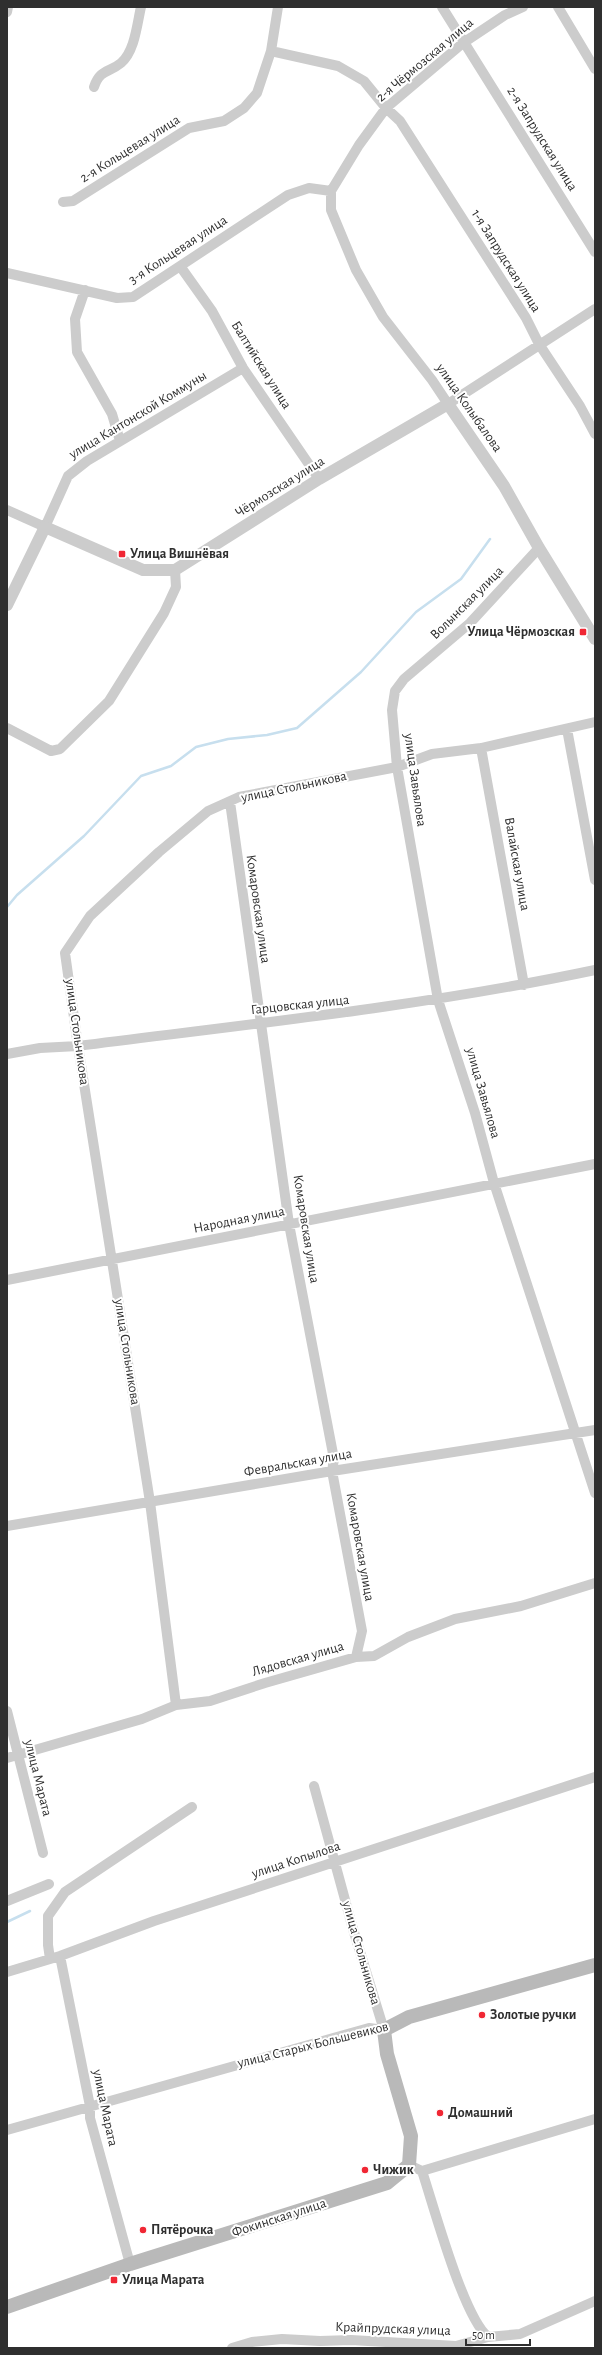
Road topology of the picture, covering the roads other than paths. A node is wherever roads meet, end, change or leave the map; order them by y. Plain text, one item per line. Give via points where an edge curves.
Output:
1 (8, 7) edge
2 (141, 7) edge
3 (278, 7) edge
4 (442, 7) edge
5 (523, 7) edge
6 (558, 7) edge
7 (7, 12) edge
8 (463, 43) junction
9 (271, 51) junction
10 (595, 69) edge
11 (94, 87) dead end
12 (386, 108) junction
13 (331, 190) junction
14 (63, 202) dead end
15 (595, 252) edge
16 (180, 266) junction
17 (7, 273) edge
18 (86, 290) junction
19 (595, 309) edge
20 (539, 344) junction
21 (243, 368) junction
22 (448, 404) junction
23 (595, 434) edge
24 (120, 441) junction
25 (319, 479) junction
26 (7, 510) edge
27 (45, 527) junction
28 (539, 548) junction
29 (175, 570) junction
30 (7, 604) edge
31 (595, 639) edge
32 (395, 691) joint
33 (595, 722) edge
34 (7, 728) edge
35 (567, 729) junction
36 (482, 748) junction
37 (397, 767) junction
38 (230, 802) junction
39 (595, 880) edge
40 (595, 970) edge
41 (524, 985) junction
42 (438, 1000) junction
43 (260, 1023) junction
44 (78, 1046) junction
45 (7, 1054) edge
46 (595, 1164) edge
47 (494, 1183) junction
48 (289, 1224) junction
49 (113, 1260) junction
50 (7, 1280) edge
51 (595, 1430) edge
52 (576, 1432) junction
53 (332, 1471) junction
54 (595, 1493) edge
55 (150, 1502) junction
56 (7, 1526) edge
57 (595, 1583) edge
58 (356, 1658) junction
59 (176, 1705) junction
60 (7, 1711) edge
61 (18, 1755) junction
62 (7, 1758) edge
63 (595, 1777) edge
64 (314, 1786) dead end
65 (192, 1807) dead end
66 (43, 1853) dead end
67 (335, 1862) junction
68 (49, 1884) dead end
69 (7, 1901) edge
70 (55, 1957) junction
71 (595, 1965) edge
72 (7, 1972) edge
73 (384, 2030) junction
74 (90, 2106) junction
75 (595, 2119) edge
76 (7, 2130) edge
77 (409, 2165) junction
78 (422, 2171) junction
79 (130, 2264) junction
80 (595, 2301) edge
81 (7, 2307) edge
82 (488, 2337) junction
83 (232, 2348) edge

1 - 7 street
2 - 11 street via 128,55 121,63 97,78
3 - 9 street, 2-я Кольцевая улица
4 - 8 street, 2-я Запрудская улица
5 - 8 street, 2-я Чёрмозская улица via 505,15
6 - 10 street
8 - 12 street, 2-я Чёрмозская улица
8 - 15 street, 2-я Запрудская улица
9 - 12 street, 1-я Запрудская улица via 338,66 364,80
9 - 14 street, 2-я Кольцевая улица via 257,93 244,108 224,121 189,128 73,201
12 - 13 street, 2-я Чёрмозская улица
12 - 20 street, 1-я Запрудская улица via 400,121 526,318
13 - 16 street, 3-я Кольцевая улица via 309,188 288,195
13 - 22 street, улица Колыбалова via 331,210 356,270 383,317
16 - 18 street, 3-я Кольцевая улица via 133,297 117,298
16 - 21 street, Балтийская улица via 212,312
17 - 18 street, 3-я Кольцевая улица
18 - 24 street via 75,319 77,352 112,414
19 - 20 street, Чёрмозская улица
20 - 22 street, Чёрмозская улица
20 - 23 street, 1-я Запрудская улица via 580,406
21 - 24 street, улица Кантонской Коммуны
21 - 25 street, Балтийская улица
22 - 25 street, Чёрмозская улица
22 - 28 street, улица Колыбалова via 504,486
24 - 27 street, улица Кантонской Коммуны via 88,460 68,476
25 - 29 street, Чёрмозская улица
26 - 27 street
27 - 29 street via 143,570
27 - 30 street, улица Кантонской Коммуны
28 - 31 street, улица Колыбалова
28 - 32 street, Волынская улица via 470,623 404,679
29 - 34 street via 176,588 164,613 109,701 60,750 51,751
32 - 37 street, улица Завьялова via 392,710
33 - 35 street, улица Стольникова
35 - 36 street, улица Стольникова
35 - 39 street
36 - 37 street, улица Стольникова via 432,754
36 - 41 street, Валайская улица
37 - 38 street, улица Стольникова via 239,797
37 - 42 street, улица Завьялова
38 - 43 street, Комаровская улица
38 - 44 street, улица Стольникова via 208,811 154,857 90,916 65,953
40 - 41 street, Гарцовская улица
41 - 42 street, Гарцовская улица
42 - 43 street, Гарцовская улица via 353,1013
42 - 47 street, улица Завьялова via 475,1113
43 - 44 street, Гарцовская улица
43 - 48 street, Комаровская улица
44 - 45 street, Гарцовская улица via 40,1048
44 - 49 street, улица Стольникова
46 - 47 street, Народная улица
47 - 48 street, Народная улица
47 - 52 street, улица Завьялова
48 - 49 street, Народная улица
48 - 53 street, Комаровская улица via 334,1459
49 - 50 street, Народная улица
49 - 55 street, улица Стольникова
51 - 52 street, Февральская улица
52 - 53 street, Февральская улица
52 - 54 street, улица Завьялова
53 - 55 street, Февральская улица
53 - 58 street, Комаровская улица via 362,1631
55 - 56 street, Февральская улица
55 - 59 street, улица Стольникова
57 - 58 street, Лядовская улица via 521,1606 455,1619 408,1637 374,1656
58 - 59 street, Лядовская улица via 210,1701
59 - 61 street, Лядовская улица via 142,1719
60 - 61 street, улица Марата
61 - 62 street, Лядовская улица
61 - 66 street, улица Марата
63 - 67 street, улица Копылова
64 - 67 street, улица Стольникова
65 - 70 street, улица Марата via 65,1892 48,1916 48,1946
67 - 70 street, улица Копылова via 154,1921
67 - 73 street, улица Стольникова
68 - 69 street
70 - 72 street, улица Копылова
70 - 74 street, улица Марата
71 - 73 main road, улица Старых Большевиков via 409,2017
73 - 74 street, улица Старых Большевиков via 369,2028
73 - 77 main road, улица Стольникова via 387,2054 410,2136
74 - 76 street, улица Старых Большевиков
74 - 79 street, улица Марата via 90,2118
75 - 78 street
77 - 78 street
77 - 79 main road, Фокинская улица via 387,2182
78 - 82 street via 462,2292 482,2332
79 - 81 main road, Фокинская улица
80 - 82 street, Крайпрудская улица via 520,2334
82 - 83 street, Крайпрудская улица via 456,2346 282,2339 252,2342

